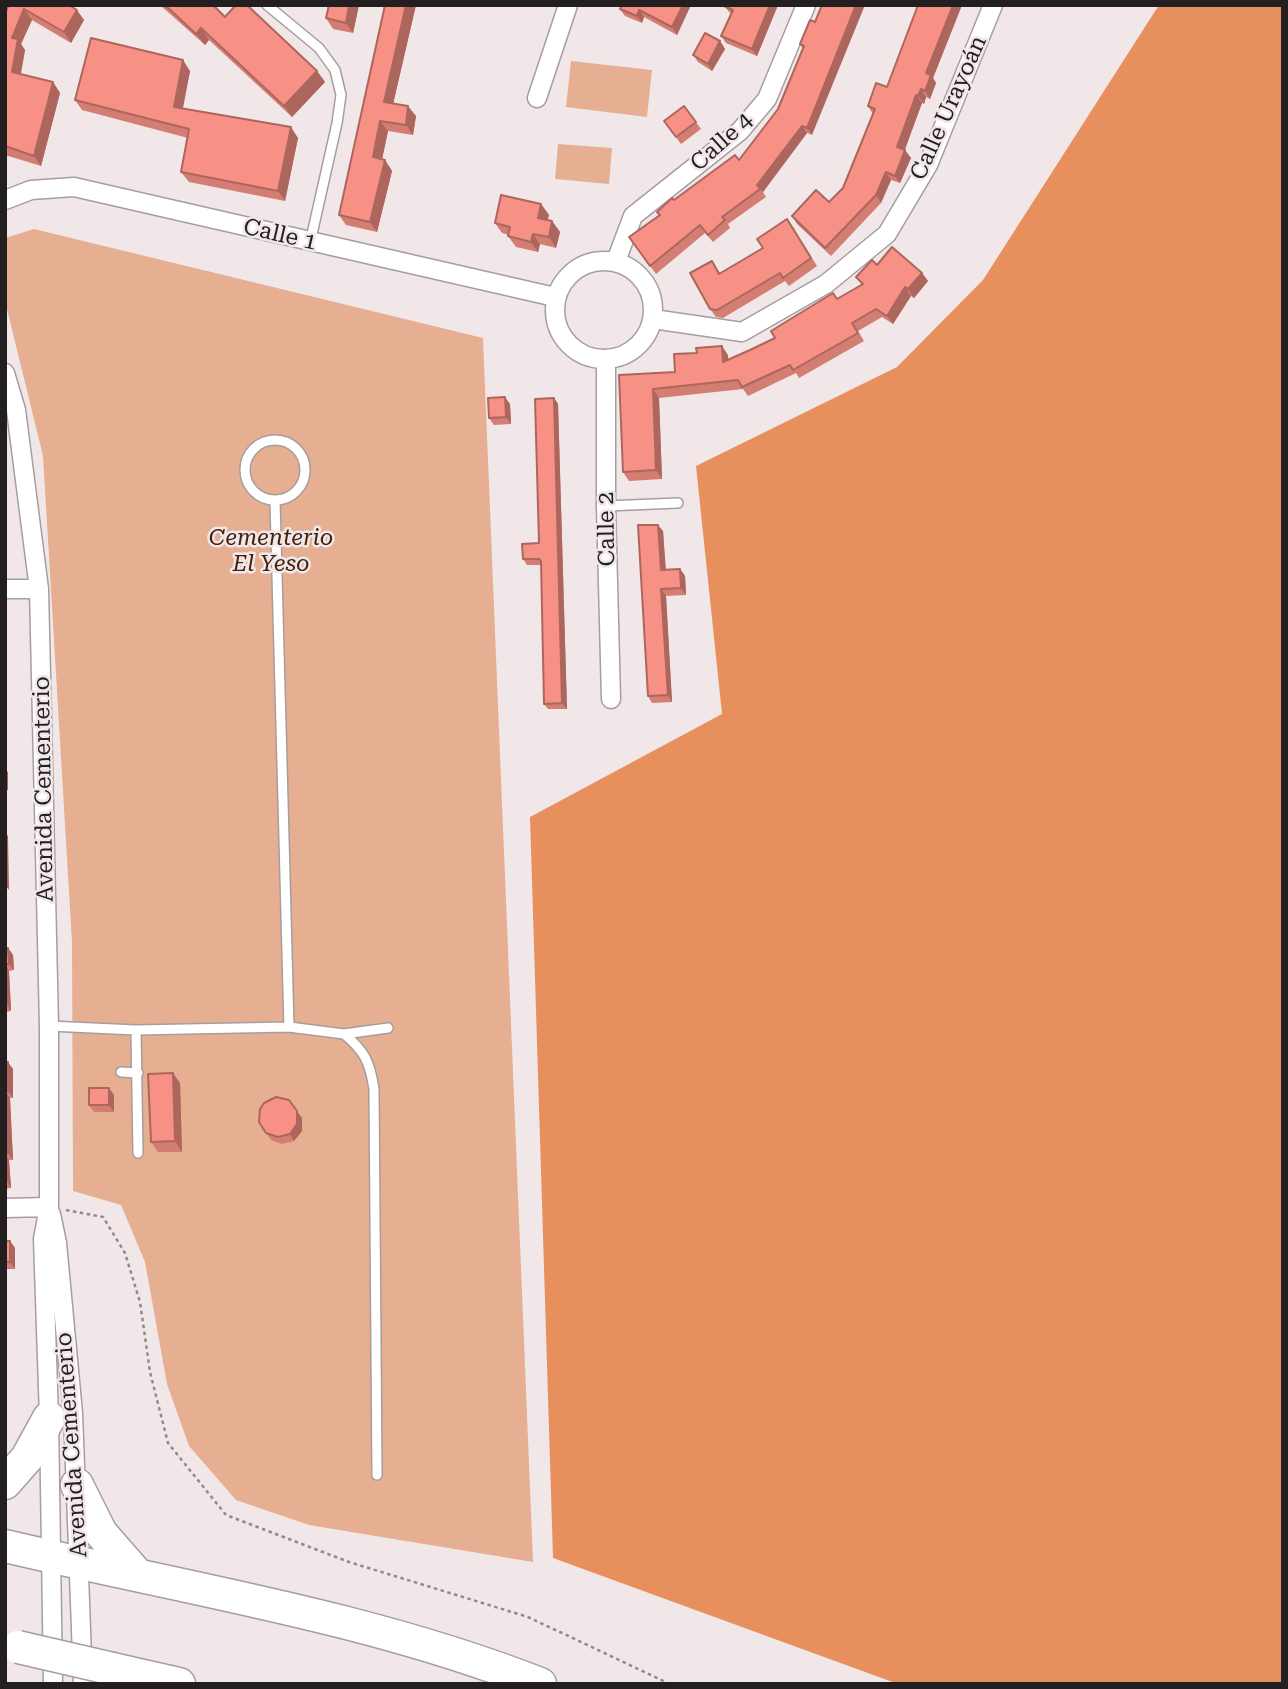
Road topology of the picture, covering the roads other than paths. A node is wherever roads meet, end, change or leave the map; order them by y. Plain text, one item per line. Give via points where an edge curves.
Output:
1 (267, 5) edge
2 (568, 5) edge
3 (806, 5) edge
4 (993, 5) edge
5 (537, 98) dead end
6 (5, 200) edge
7 (310, 243) junction
8 (616, 261) junction
9 (555, 297) junction
10 (653, 319) junction
11 (606, 360) junction
12 (5, 373) edge
13 (275, 500) junction
14 (678, 503) dead end
15 (606, 506) junction
16 (5, 589) edge
17 (39, 589) junction
18 (611, 699) dead end
19 (49, 1026) junction
20 (289, 1027) junction
21 (388, 1028) dead end
22 (136, 1030) junction
23 (344, 1034) junction
24 (121, 1072) dead end
25 (138, 1073) junction
26 (138, 1153) dead end
27 (49, 1207) junction
28 (5, 1208) edge
29 (49, 1418) junction
30 (377, 1475) dead end
31 (5, 1483) edge
32 (77, 1485) junction
33 (5, 1546) edge
34 (65, 1559) junction
35 (136, 1573) junction
36 (12, 1646) edge
37 (53, 1684) edge
38 (83, 1684) edge
39 (179, 1684) edge
40 (540, 1684) edge

1 - 7 lane via 319,48 335,70 341,94
2 - 5 street
3 - 8 street, Calle 4 via 767,99 740,131 633,216
4 - 10 street, Calle Urayoán via 928,165 887,234 826,284 742,332
6 - 7 street, Calle 1 via 31,190 74,187
7 - 9 street, Calle 1
8 - 9 street via 590,261 568,274
8 - 10 street via 645,282 653,300
9 - 11 street via 554,316 560,334 588,358
10 - 11 street via 637,347
11 - 15 street, Calle 2
12 - 17 street, Avenida Cementerio via 16,410
13 - 13 lane via 255,494 244,465 254,447 273,439 298,450 305,468 300,487
13 - 20 lane
14 - 15 lane
15 - 18 street, Calle 2
16 - 17 street
17 - 19 street, Avenida Cementerio
19 - 22 lane
19 - 27 street, Avenida Cementerio
20 - 22 lane
20 - 23 lane
21 - 23 lane
22 - 25 lane
23 - 30 lane via 370,1064 374,1089
24 - 25 lane
25 - 26 lane
27 - 28 street
27 - 29 street, Avenida Cementerio via 43,1239
27 - 32 street, Avenida Cementerio via 57,1243
29 - 31 highway via 27,1458
29 - 34 street, Avenida Cementerio
32 - 34 street, Avenida Cementerio
32 - 35 highway via 101,1534
33 - 34 highway
34 - 35 highway
34 - 37 street, Avenida Cementerio
34 - 38 street, Avenida Cementerio
35 - 40 highway via 396,1637
36 - 39 highway, bridge

